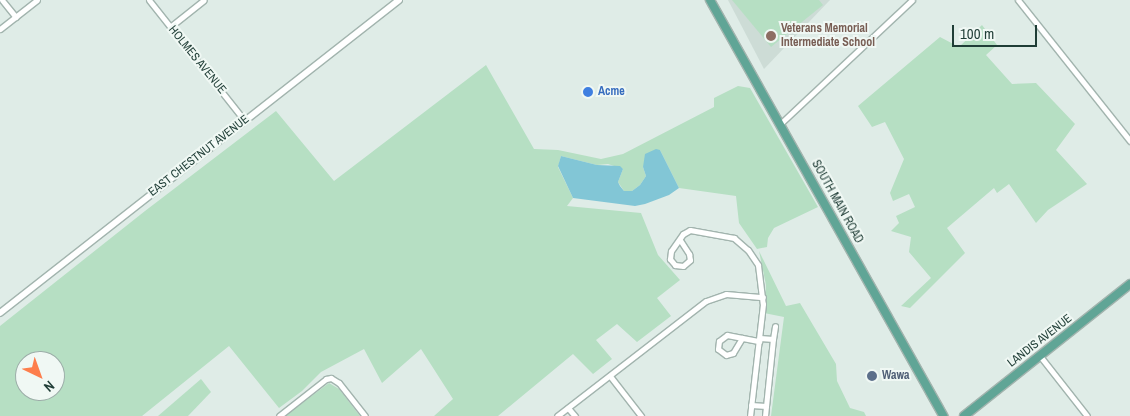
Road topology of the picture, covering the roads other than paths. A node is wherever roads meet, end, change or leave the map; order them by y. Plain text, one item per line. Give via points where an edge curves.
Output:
1 (2, 0) edge
2 (37, 0) edge
3 (149, 0) edge
4 (204, 0) edge
5 (399, 0) edge
6 (710, 0) edge
7 (912, 0) edge
8 (1018, 0) edge
9 (16, 17) junction
10 (170, 27) junction
11 (0, 30) edge
12 (245, 120) junction
13 (780, 124) junction
14 (1130, 141) edge
15 (680, 240) junction
16 (1130, 284) edge
17 (763, 296) junction
18 (0, 313) edge
19 (775, 326) dead end
20 (742, 338) junction
21 (760, 339) junction
22 (773, 339) junction
23 (1040, 356) junction
24 (610, 376) junction
25 (751, 405) junction
26 (766, 406) junction
27 (568, 408) junction
28 (279, 416) edge
29 (365, 416) edge
30 (557, 416) edge
31 (575, 416) edge
32 (641, 416) edge
33 (750, 416) edge
34 (764, 416) edge
35 (942, 416) edge
36 (964, 416) edge
37 (1087, 416) edge

1 - 9 street
2 - 9 street
3 - 10 street, HOLMES AVENUE
4 - 10 street
5 - 12 street, EAST CHESTNUT AVENUE
6 - 13 main road, SOUTH MAIN ROAD
7 - 13 street
8 - 14 street
9 - 11 street
10 - 12 street, HOLMES AVENUE
12 - 18 street, EAST CHESTNUT AVENUE
13 - 35 main road, SOUTH MAIN ROAD
15 - 15 street via 669,255 672,263 679,266 690,260
15 - 17 street via 682,234 690,230 734,238 754,256
16 - 23 main road, LANDIS AVENUE
17 - 21 street
17 - 24 street via 726,294 713,298
19 - 22 street
20 - 20 street via 722,336 718,349 726,355 733,354
20 - 21 street
21 - 22 street
21 - 25 street
22 - 26 street
23 - 36 main road, LANDIS AVENUE
23 - 37 street
24 - 27 street
24 - 32 street
25 - 26 street
25 - 33 street
26 - 34 street
27 - 30 street
27 - 31 street
28 - 29 street via 331,378 339,383

